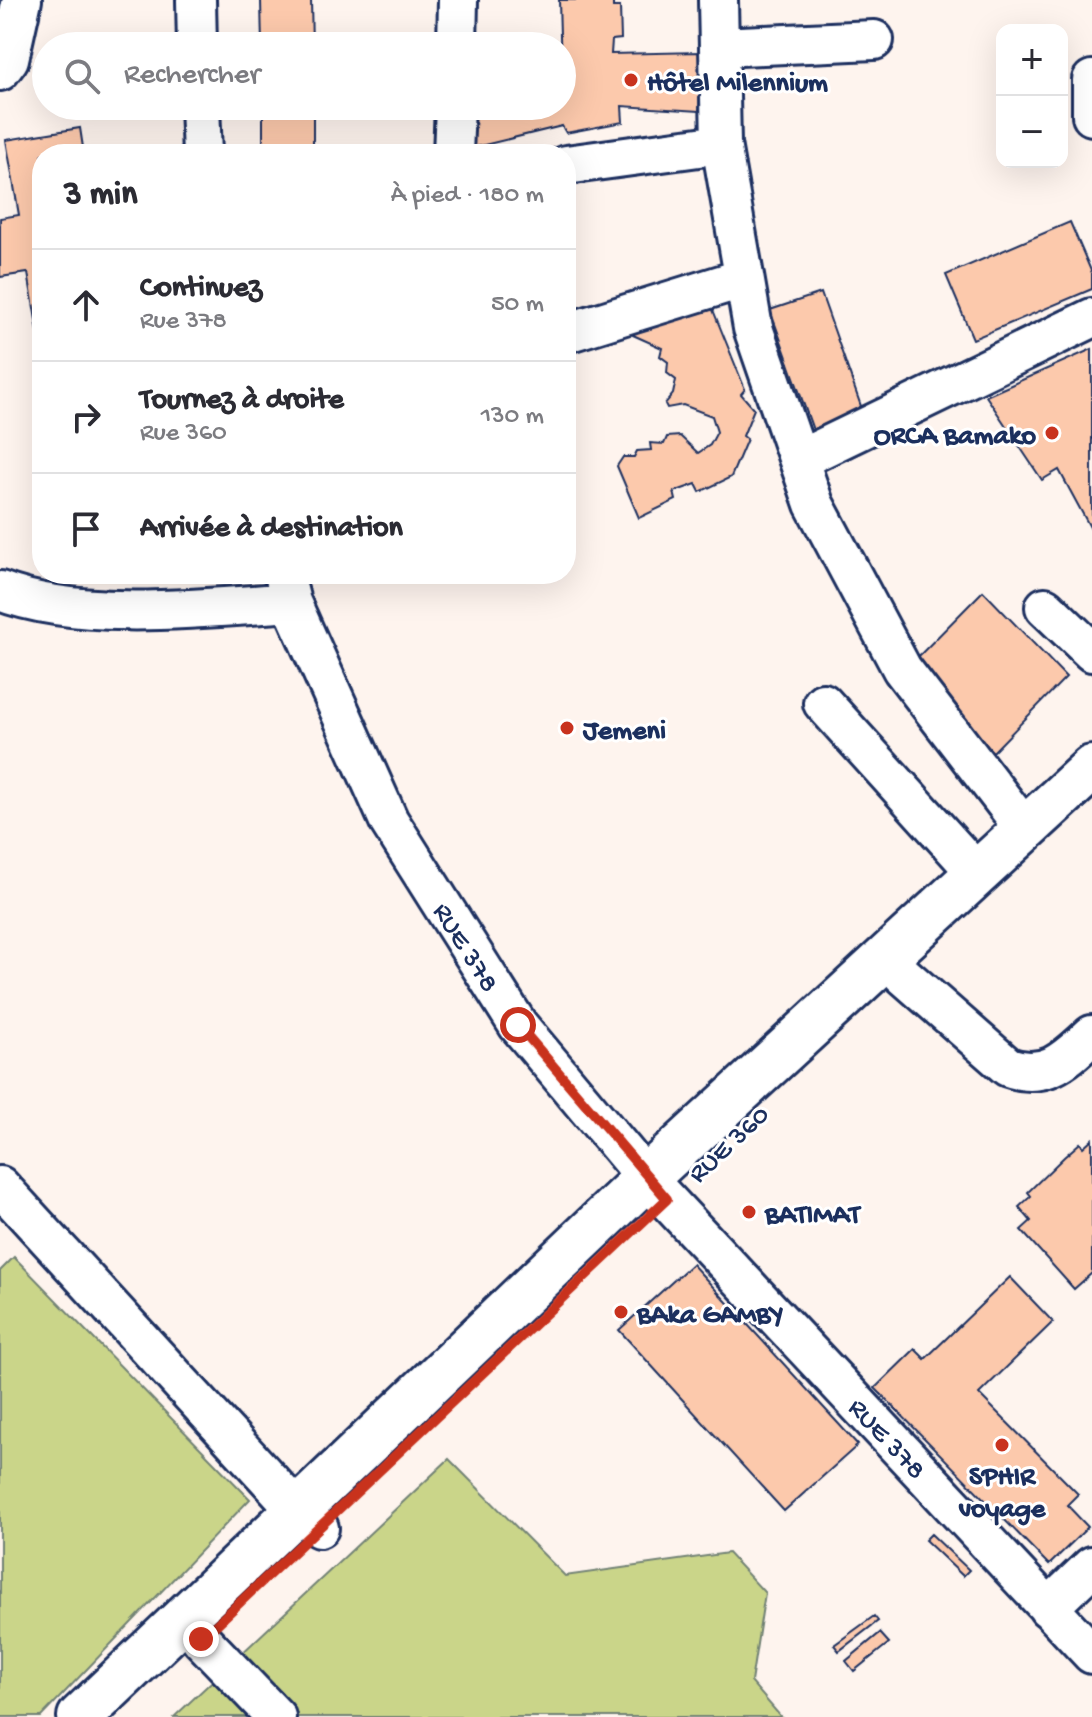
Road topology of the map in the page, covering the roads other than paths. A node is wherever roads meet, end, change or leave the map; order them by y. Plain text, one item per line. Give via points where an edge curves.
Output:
1 (22, 0) edge
2 (196, 0) edge
3 (458, 0) edge
4 (718, 0) edge
5 (197, 32) edge
6 (457, 32) edge
7 (874, 40) dead end
8 (719, 47) junction
9 (0, 71) edge
10 (1092, 80) edge
11 (1092, 116) edge
12 (201, 120) edge
13 (454, 120) edge
14 (202, 144) edge
15 (453, 144) edge
16 (721, 144) junction
17 (576, 164) edge
18 (744, 278) junction
19 (1092, 318) edge
20 (576, 330) edge
21 (800, 459) junction
22 (287, 588) edge
23 (0, 591) edge
24 (1045, 607) dead end
25 (1092, 652) edge
26 (823, 703) dead end
27 (1092, 768) edge
28 (1092, 798) edge
29 (1025, 829) junction
30 (977, 873) junction
31 (903, 975) junction
32 (1092, 1035) edge
33 (0, 1186) edge
34 (656, 1188) junction
35 (308, 1520) junction
36 (1092, 1566) edge
37 (1048, 1608) junction
38 (201, 1639) junction
39 (1092, 1654) edge
40 (80, 1717) edge
41 (119, 1717) edge
42 (275, 1717) edge

1 - 9 street via 9,59
2 - 5 street
3 - 6 street
4 - 8 street
7 - 8 street
8 - 16 street
10 - 11 street
12 - 14 street
13 - 15 street
16 - 17 street
16 - 18 street
18 - 20 street
18 - 21 street via 753,328
19 - 21 street
21 - 29 street via 814,504 902,669
22 - 23 street via 208,607 74,607
22 - 34 street, RUE 378 via 389,821 518,1025
24 - 25 street
26 - 30 street
27 - 29 main road
28 - 31 main road, RUE 360
29 - 30 main road
30 - 34 main road
31 - 32 street via 1008,1067 1025,1073 1061,1064
31 - 34 main road, RUE 360
33 - 35 street
34 - 35 main road, RUE 360
34 - 37 street, RUE 378
35 - 38 main road, RUE 360
35 - 40 main road
36 - 37 street
37 - 39 street, RUE 378
38 - 41 main road, RUE 360
38 - 42 street

